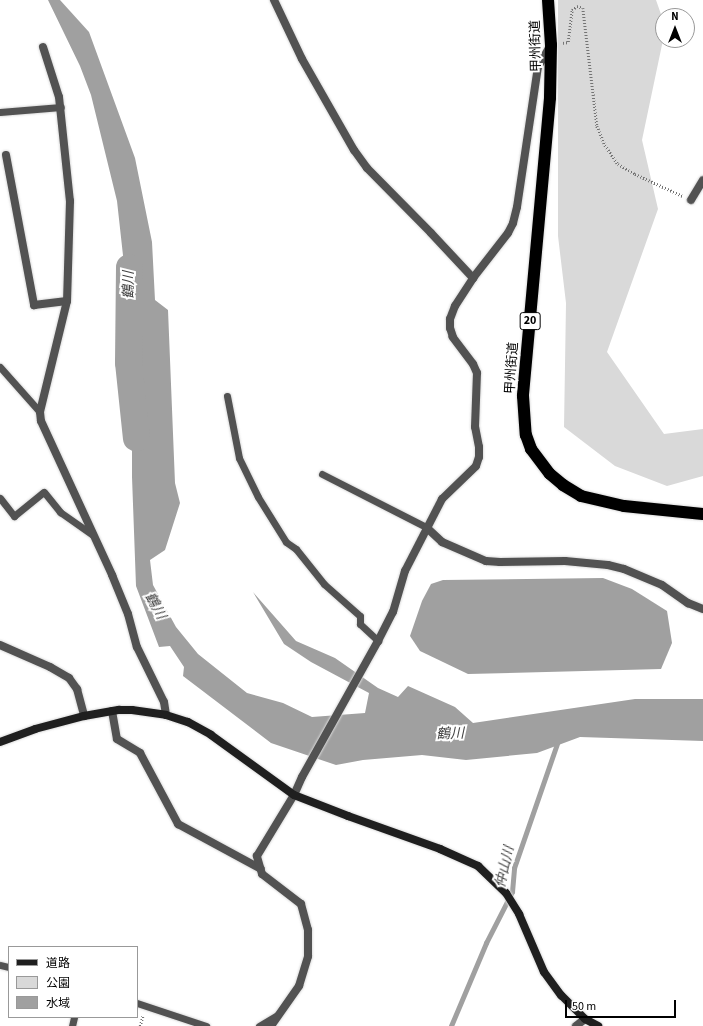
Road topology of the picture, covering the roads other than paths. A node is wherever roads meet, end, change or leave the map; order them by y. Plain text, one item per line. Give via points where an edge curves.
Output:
1 (274, 0) edge
2 (548, 0) edge
3 (551, 45) junction
4 (43, 47) dead end
5 (61, 107) junction
6 (0, 112) edge
7 (6, 155) dead end
8 (703, 180) edge
9 (691, 200) road end
10 (473, 278) junction
11 (67, 301) junction
12 (0, 367) edge
13 (227, 396) dead end
14 (40, 412) junction
15 (322, 474) dead end
16 (0, 498) edge
17 (703, 514) edge
18 (426, 527) junction
19 (92, 534) junction
20 (703, 609) edge
21 (378, 641) junction
22 (0, 645) edge
23 (112, 711) junction
24 (166, 715) junction
25 (84, 716) junction
26 (0, 742) edge
27 (294, 795) junction
28 (261, 869) junction
29 (138, 1003) edge
30 (278, 1016) junction
31 (585, 1019) junction
32 (206, 1026) edge
33 (259, 1026) edge
34 (271, 1026) edge
35 (576, 1026) edge
36 (598, 1026) edge

1 - 10 street via 302,59 354,150 367,168
2 - 3 highway, 甲州街道 / 20
3 - 10 street via 538,67 513,223
3 - 17 highway, 甲州街道 / 20 via 550,98 523,396 526,435 532,449 550,474 581,496 624,506
4 - 5 street
5 - 6 lane
5 - 11 street via 70,201
7 - 11 street via 34,305
8 - 9 street
10 - 18 street via 455,306 450,328 453,337 477,373 475,427 479,457 476,466 448,491
11 - 14 street
12 - 14 lane
13 - 21 lane via 239,458 258,497 286,542 296,549 324,584 360,616 360,624
14 - 19 street via 41,421
15 - 18 lane
16 - 19 lane via 14,516 44,492 60,512
18 - 20 street via 442,542 486,561 565,561 624,569 662,585 688,603
18 - 21 street via 405,571 393,612
19 - 24 street via 128,614 137,647 164,702
21 - 27 street
22 - 25 street via 69,678 77,689
23 - 24 street via 132,710
23 - 25 street
23 - 28 street via 117,739 140,753 178,824
24 - 27 street via 188,722 211,735
25 - 26 street via 35,729
27 - 28 street via 257,856
27 - 31 street via 463,858 478,866 506,893 519,914 544,972
28 - 30 street via 262,874 301,904 308,930 308,956 299,986
29 - 32 lane
30 - 33 lane
30 - 34 street
31 - 35 street
31 - 36 street

